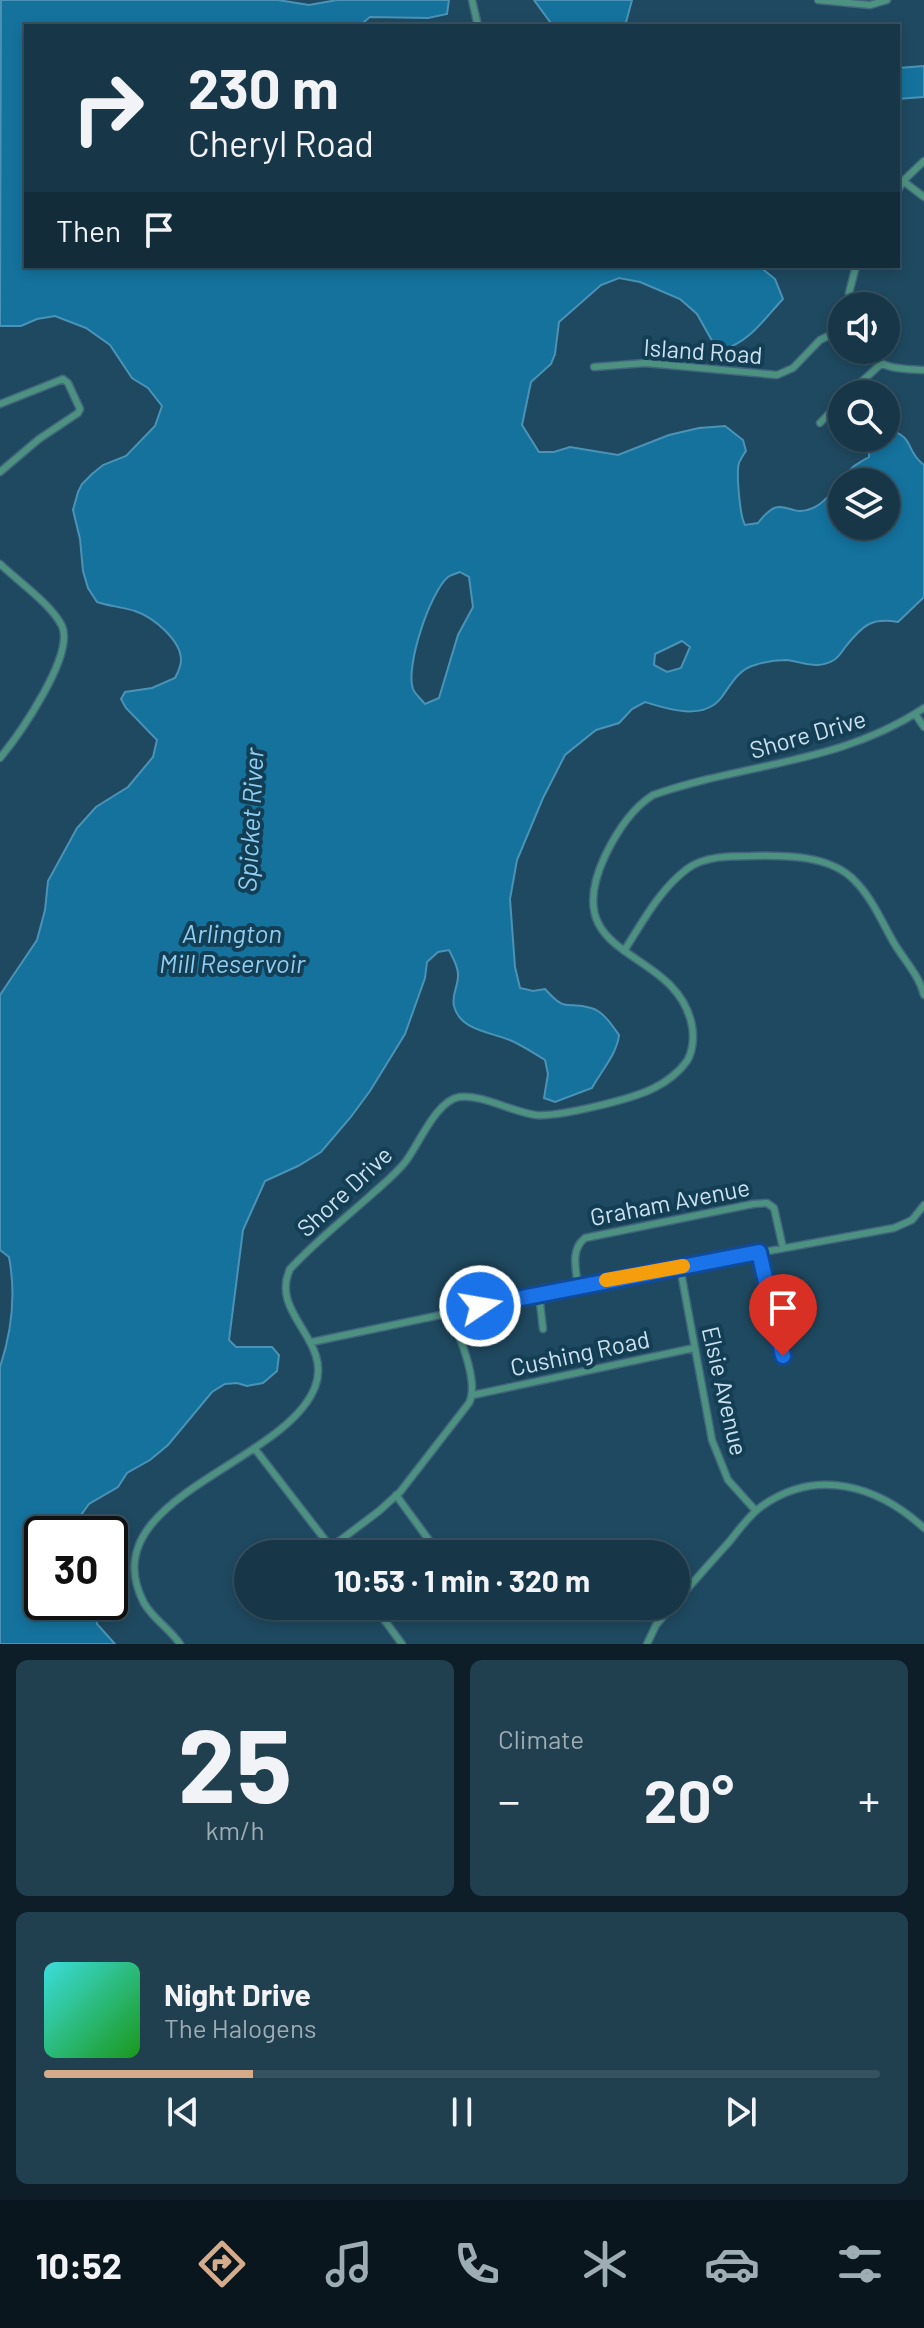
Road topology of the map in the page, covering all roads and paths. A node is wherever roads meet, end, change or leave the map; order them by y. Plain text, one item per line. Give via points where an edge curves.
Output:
1 (472, 0) edge
2 (818, 0) edge
3 (887, 0) edge
4 (478, 24) edge
5 (924, 161) edge
6 (903, 181) junction
7 (900, 186) edge
8 (924, 197) edge
9 (855, 268) edge
10 (849, 292) edge
11 (828, 336) edge
12 (881, 364) joint
13 (594, 367) dead end
14 (924, 370) edge
15 (863, 380) edge
16 (0, 404) edge
17 (828, 415) edge
18 (820, 423) dead end
19 (0, 472) edge
20 (0, 564) edge
21 (924, 708) edge
22 (915, 714) junction
23 (924, 727) edge
24 (0, 758) edge
25 (624, 951) junction
26 (924, 995) edge
27 (924, 1205) edge
28 (783, 1248) junction
29 (759, 1252) junction
30 (680, 1267) junction
31 (578, 1286) junction
32 (539, 1294) junction
33 (451, 1312) junction
34 (543, 1329) dead end
35 (312, 1342) junction
36 (694, 1348) junction
37 (783, 1356) dead end
38 (473, 1395) junction
39 (255, 1449) junction
40 (396, 1495) junction
41 (756, 1511) junction
42 (924, 1528) edge
43 (326, 1540) edge
44 (340, 1540) edge
45 (429, 1540) edge
46 (690, 1586) edge
47 (384, 1620) edge
48 (660, 1620) edge
49 (180, 1644) edge
50 (402, 1644) edge
51 (647, 1644) edge

1 - 4 street
2 - 3 street via 870,5
5 - 6 street
6 - 7 street
6 - 8 street
9 - 10 street
11 - 13 street, Island Road via 793,368 777,375 645,363
12 - 14 street
12 - 15 street
16 - 19 street via 59,380 68,383 80,403 78,413
17 - 18 street
20 - 24 street via 52,612 65,637 36,708
21 - 22 street, Shore Drive
22 - 23 street
22 - 25 street, Shore Drive via 892,729 831,751 645,800 612,843 594,891 598,926
25 - 26 street via 661,896 697,863 749,856 811,860 841,869 861,887
25 - 35 street, Shore Drive via 666,980 684,1005 693,1041 685,1064 643,1092 548,1115 467,1097 447,1103 400,1169 290,1269 285,1296
27 - 28 street via 912,1220 894,1228
28 - 29 street
28 - 31 street, Graham Avenue via 776,1213 767,1203 594,1235 580,1242 575,1253
29 - 30 street
29 - 37 street
30 - 31 street
30 - 36 street, Elsie Avenue
31 - 32 street
32 - 33 street
32 - 34 street
33 - 35 street
33 - 38 street
35 - 39 street, Shore Drive via 319,1373 313,1391 297,1414
36 - 38 street, Cushing Road
36 - 41 street, Elsie Avenue via 720,1462 734,1488
38 - 40 street
39 - 43 street
39 - 49 street, Shore Drive via 172,1502 138,1547 135,1566 145,1603
40 - 44 street
40 - 45 street
41 - 42 street via 798,1489 845,1486 891,1502
41 - 46 street
47 - 50 street
48 - 51 street

